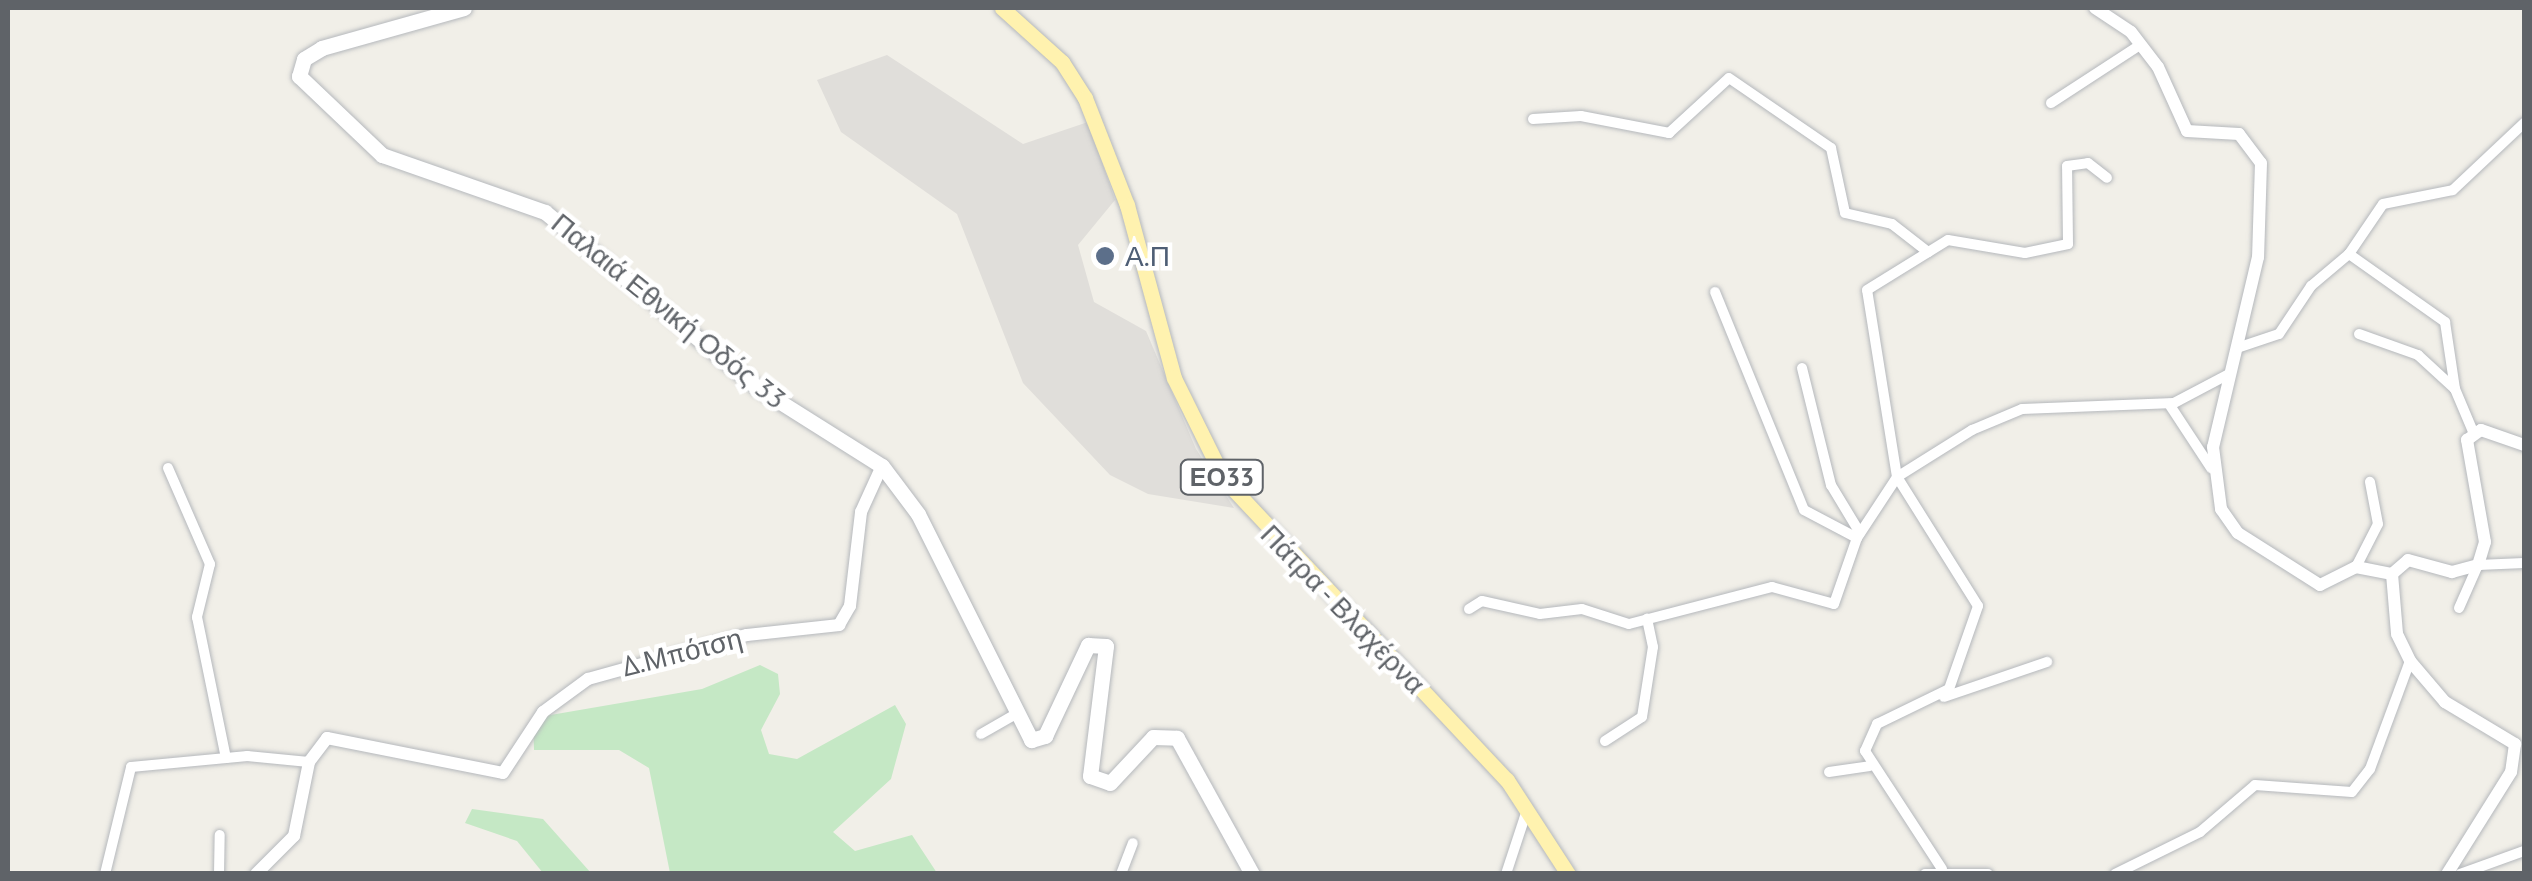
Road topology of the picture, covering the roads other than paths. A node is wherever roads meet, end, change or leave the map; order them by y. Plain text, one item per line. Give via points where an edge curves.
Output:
1 (464, 8) edge
2 (1002, 8) edge
3 (2095, 8) edge
4 (2140, 45) junction
5 (2052, 102) dead end
6 (1533, 119) dead end
7 (2524, 122) edge
8 (2106, 178) dead end
9 (1928, 252) junction
10 (2349, 254) junction
11 (1715, 292) dead end
12 (2359, 334) dead end
13 (2237, 348) junction
14 (1802, 368) dead end
15 (2232, 373) junction
16 (2455, 388) junction
17 (2170, 404) junction
18 (2474, 434) junction
19 (2524, 445) edge
20 (882, 466) junction
21 (168, 468) dead end
22 (2211, 468) junction
23 (1897, 476) junction
24 (2370, 482) dead end
25 (1858, 535) junction
26 (2524, 564) edge
27 (2478, 565) junction
28 (2356, 567) junction
29 (2392, 574) junction
30 (2459, 608) dead end
31 (1468, 609) dead end
32 (1647, 620) junction
33 (2410, 661) junction
34 (2047, 662) dead end
35 (1934, 700) junction
36 (1016, 714) junction
37 (980, 734) dead end
38 (1605, 741) dead end
39 (226, 758) junction
40 (309, 762) junction
41 (1870, 766) junction
42 (1829, 772) dead end
43 (1527, 809) junction
44 (220, 835) dead end
45 (1132, 843) dead end
46 (2524, 852) edge
47 (1942, 869) junction
48 (105, 874) edge
49 (220, 874) edge
50 (256, 874) edge
51 (1122, 874) edge
52 (1252, 874) edge
53 (1506, 874) edge
54 (1568, 874) edge
55 (1925, 874) edge
56 (1988, 874) edge
57 (2115, 874) edge
58 (2448, 874) edge
59 (2460, 874) edge

1 - 20 main road, Παλαιά Εθνική Οδός 33 via 312,52 300,67 304,86 382,155 545,212 758,388
2 - 43 main road, Πάτρα - Βλαχέρνα / ΕΟ33 via 1062,62 1085,98 1127,205 1174,378 1224,479
3 - 4 street
4 - 5 street
4 - 13 street via 2188,131 2239,134 2258,150 2264,215
6 - 9 street via 1581,116 1670,132 1729,78 1831,148 1845,213 1892,224
7 - 10 street via 2453,190 2382,204
8 - 9 street via 2088,163 2067,166 2068,244 2025,253 1956,239
9 - 23 street via 1878,276 1866,297
10 - 13 street via 2311,286 2279,334
10 - 16 street via 2446,322
11 - 25 street via 1804,510
12 - 16 street via 2418,355
13 - 15 street
14 - 25 street via 1832,485
15 - 17 street
15 - 22 street
16 - 18 street
17 - 22 street
17 - 23 street via 2022,410
18 - 19 street
18 - 27 street via 2466,450 2485,542
20 - 36 main road, Παλαιά Εθνική Οδός 33 via 918,514
20 - 40 street, Δ.Μπότση via 861,512 850,606 839,624 760,632 588,679 543,712 503,773 334,736
21 - 39 street via 210,564 196,617
22 - 28 street via 2238,534 2320,585
23 - 25 street
23 - 35 street via 1978,606 1960,674
24 - 28 street via 2378,524
25 - 32 street via 1834,604 1772,587
26 - 27 street
27 - 29 street via 2452,572 2408,560
27 - 30 street
28 - 29 street
29 - 33 street via 2397,634
31 - 32 street via 1482,601 1540,614 1594,610 1612,623
32 - 38 street via 1653,647 1642,717
33 - 57 street via 2370,769 2352,792 2255,785 2200,832
33 - 58 street via 2445,702 2515,744 2511,772
34 - 35 street
35 - 41 street via 1877,724 1865,750
36 - 37 street
36 - 52 main road via 1031,740 1045,736 1079,657 1100,642 1111,657 1090,776 1110,783 1153,737 1177,738
39 - 40 street
39 - 48 street via 127,769
40 - 50 street via 294,836
41 - 42 street
41 - 47 street
43 - 53 street
43 - 54 main road, Πάτρα - Βλαχέρνα / ΕΟ33
44 - 49 street
45 - 51 street
46 - 59 street
47 - 55 street
47 - 56 street

